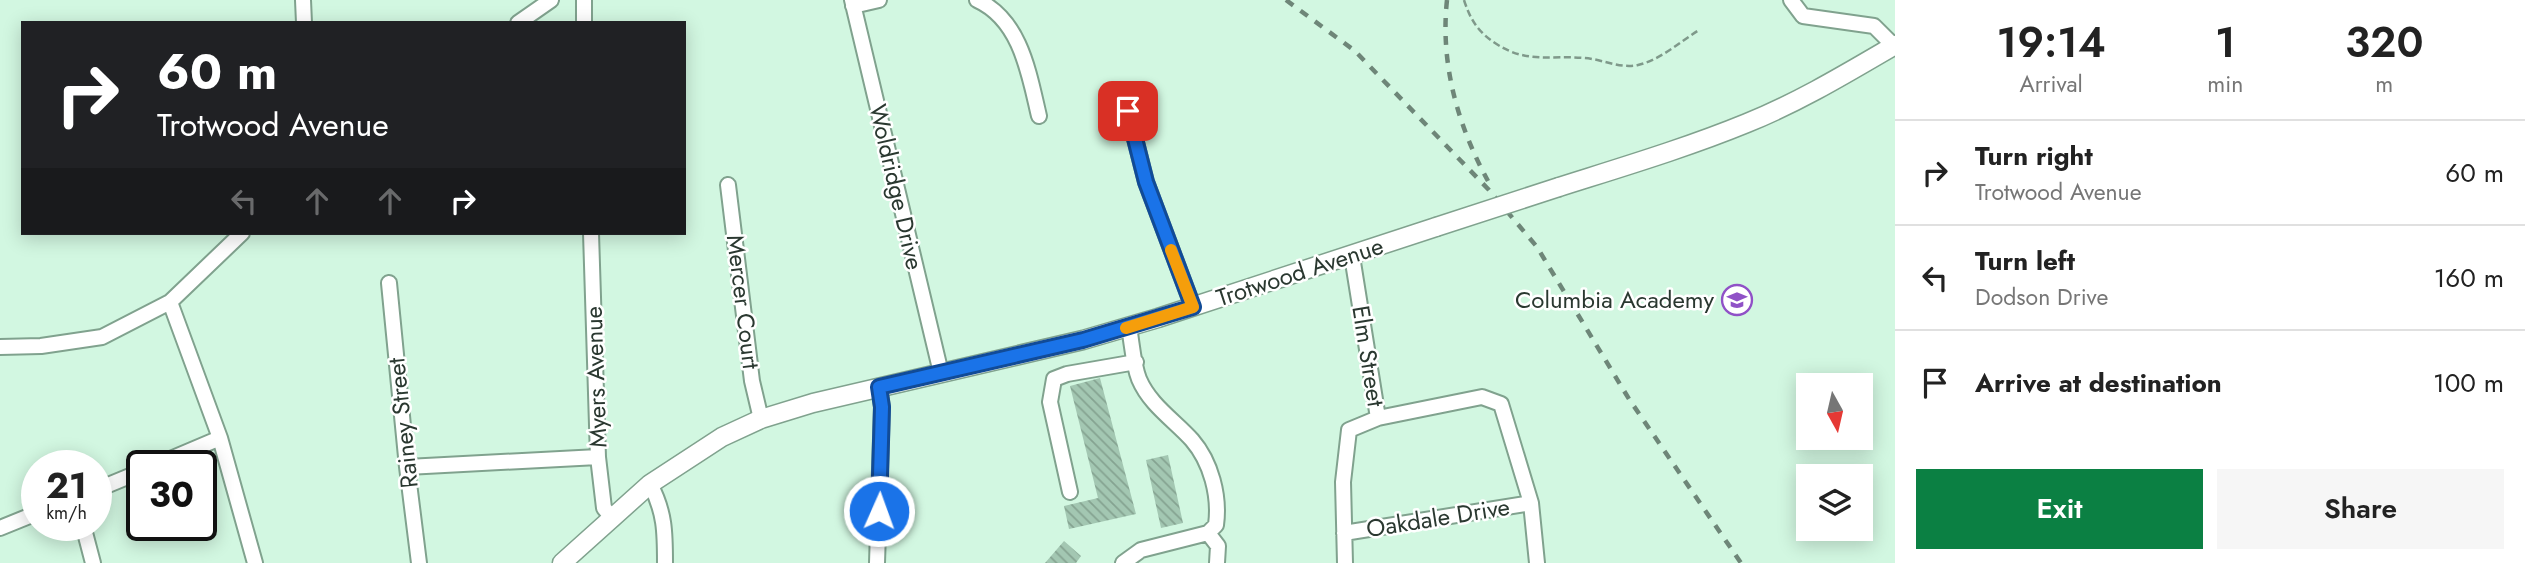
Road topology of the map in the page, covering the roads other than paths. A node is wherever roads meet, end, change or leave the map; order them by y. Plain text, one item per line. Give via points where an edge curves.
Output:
1 (303, 0) edge
2 (551, 0) edge
3 (584, 0) edge
4 (878, 0) edge
5 (978, 0) edge
6 (1791, 0) edge
7 (852, 3) edge
8 (304, 21) edge
9 (521, 21) edge
10 (584, 21) edge
11 (1894, 45) edge
12 (1128, 111) dead end
13 (1040, 116) dead end
14 (728, 185) dead end
15 (240, 235) edge
16 (591, 235) edge
17 (1352, 256) junction
18 (389, 283) dead end
19 (170, 302) junction
20 (1193, 307) junction
21 (1129, 327) junction
22 (0, 346) edge
23 (1136, 362) junction
24 (941, 373) junction
25 (879, 387) junction
26 (1378, 418) junction
27 (761, 419) junction
28 (220, 438) junction
29 (192, 450) edge
30 (598, 457) junction
31 (407, 467) junction
32 (650, 484) junction
33 (1070, 492) dead end
34 (1531, 503) junction
35 (21, 519) edge
36 (613, 519) junction
37 (0, 528) edge
38 (1208, 533) junction
39 (1344, 533) junction
40 (87, 541) edge
41 (93, 563) edge
42 (255, 563) edge
43 (419, 563) edge
44 (562, 563) edge
45 (665, 563) edge
46 (877, 563) edge
47 (1123, 563) edge
48 (1217, 563) edge
49 (1345, 563) edge
50 (1537, 563) edge

1 - 8 street
2 - 9 street
3 - 10 street
4 - 7 street
5 - 13 street via 1009,24
6 - 11 street via 1803,16 1874,26
7 - 24 street, Woldridge Drive
11 - 17 main road, Trotwood Avenue, bridge via 1853,71 1750,122
12 - 20 street via 1146,182
14 - 27 street, Mercer Court via 752,381
15 - 19 street
16 - 30 street, Myers Avenue
17 - 20 main road, Trotwood Avenue
17 - 26 street, Elm Street
18 - 31 street, Rainey Street
19 - 22 street via 102,337 41,346
19 - 28 street
20 - 21 main road, Trotwood Avenue
21 - 23 street
21 - 24 main road, Trotwood Avenue
23 - 33 street via 1054,379 1050,402
23 - 38 street via 1149,397 1206,459 1218,510 1216,525
24 - 25 main road, Trotwood Avenue
25 - 27 main road, Trotwood Avenue
25 - 46 street
26 - 34 street, Oakdale Drive via 1482,397 1501,404
26 - 39 street, Elm Street via 1349,430
27 - 32 main road, Trotwood Avenue via 713,442
28 - 29 street
28 - 42 street
30 - 31 street
30 - 36 street, Myers Avenue via 604,508
31 - 43 street, Rainey Street
32 - 36 main road, Trotwood Avenue
32 - 45 street via 660,503
34 - 39 street, Oakdale Drive
34 - 50 street, Oakdale Drive
35 - 37 street
36 - 44 main road, Trotwood Avenue
38 - 47 street via 1141,550
38 - 48 street via 1218,546
39 - 49 street, Elm Street
40 - 41 street

